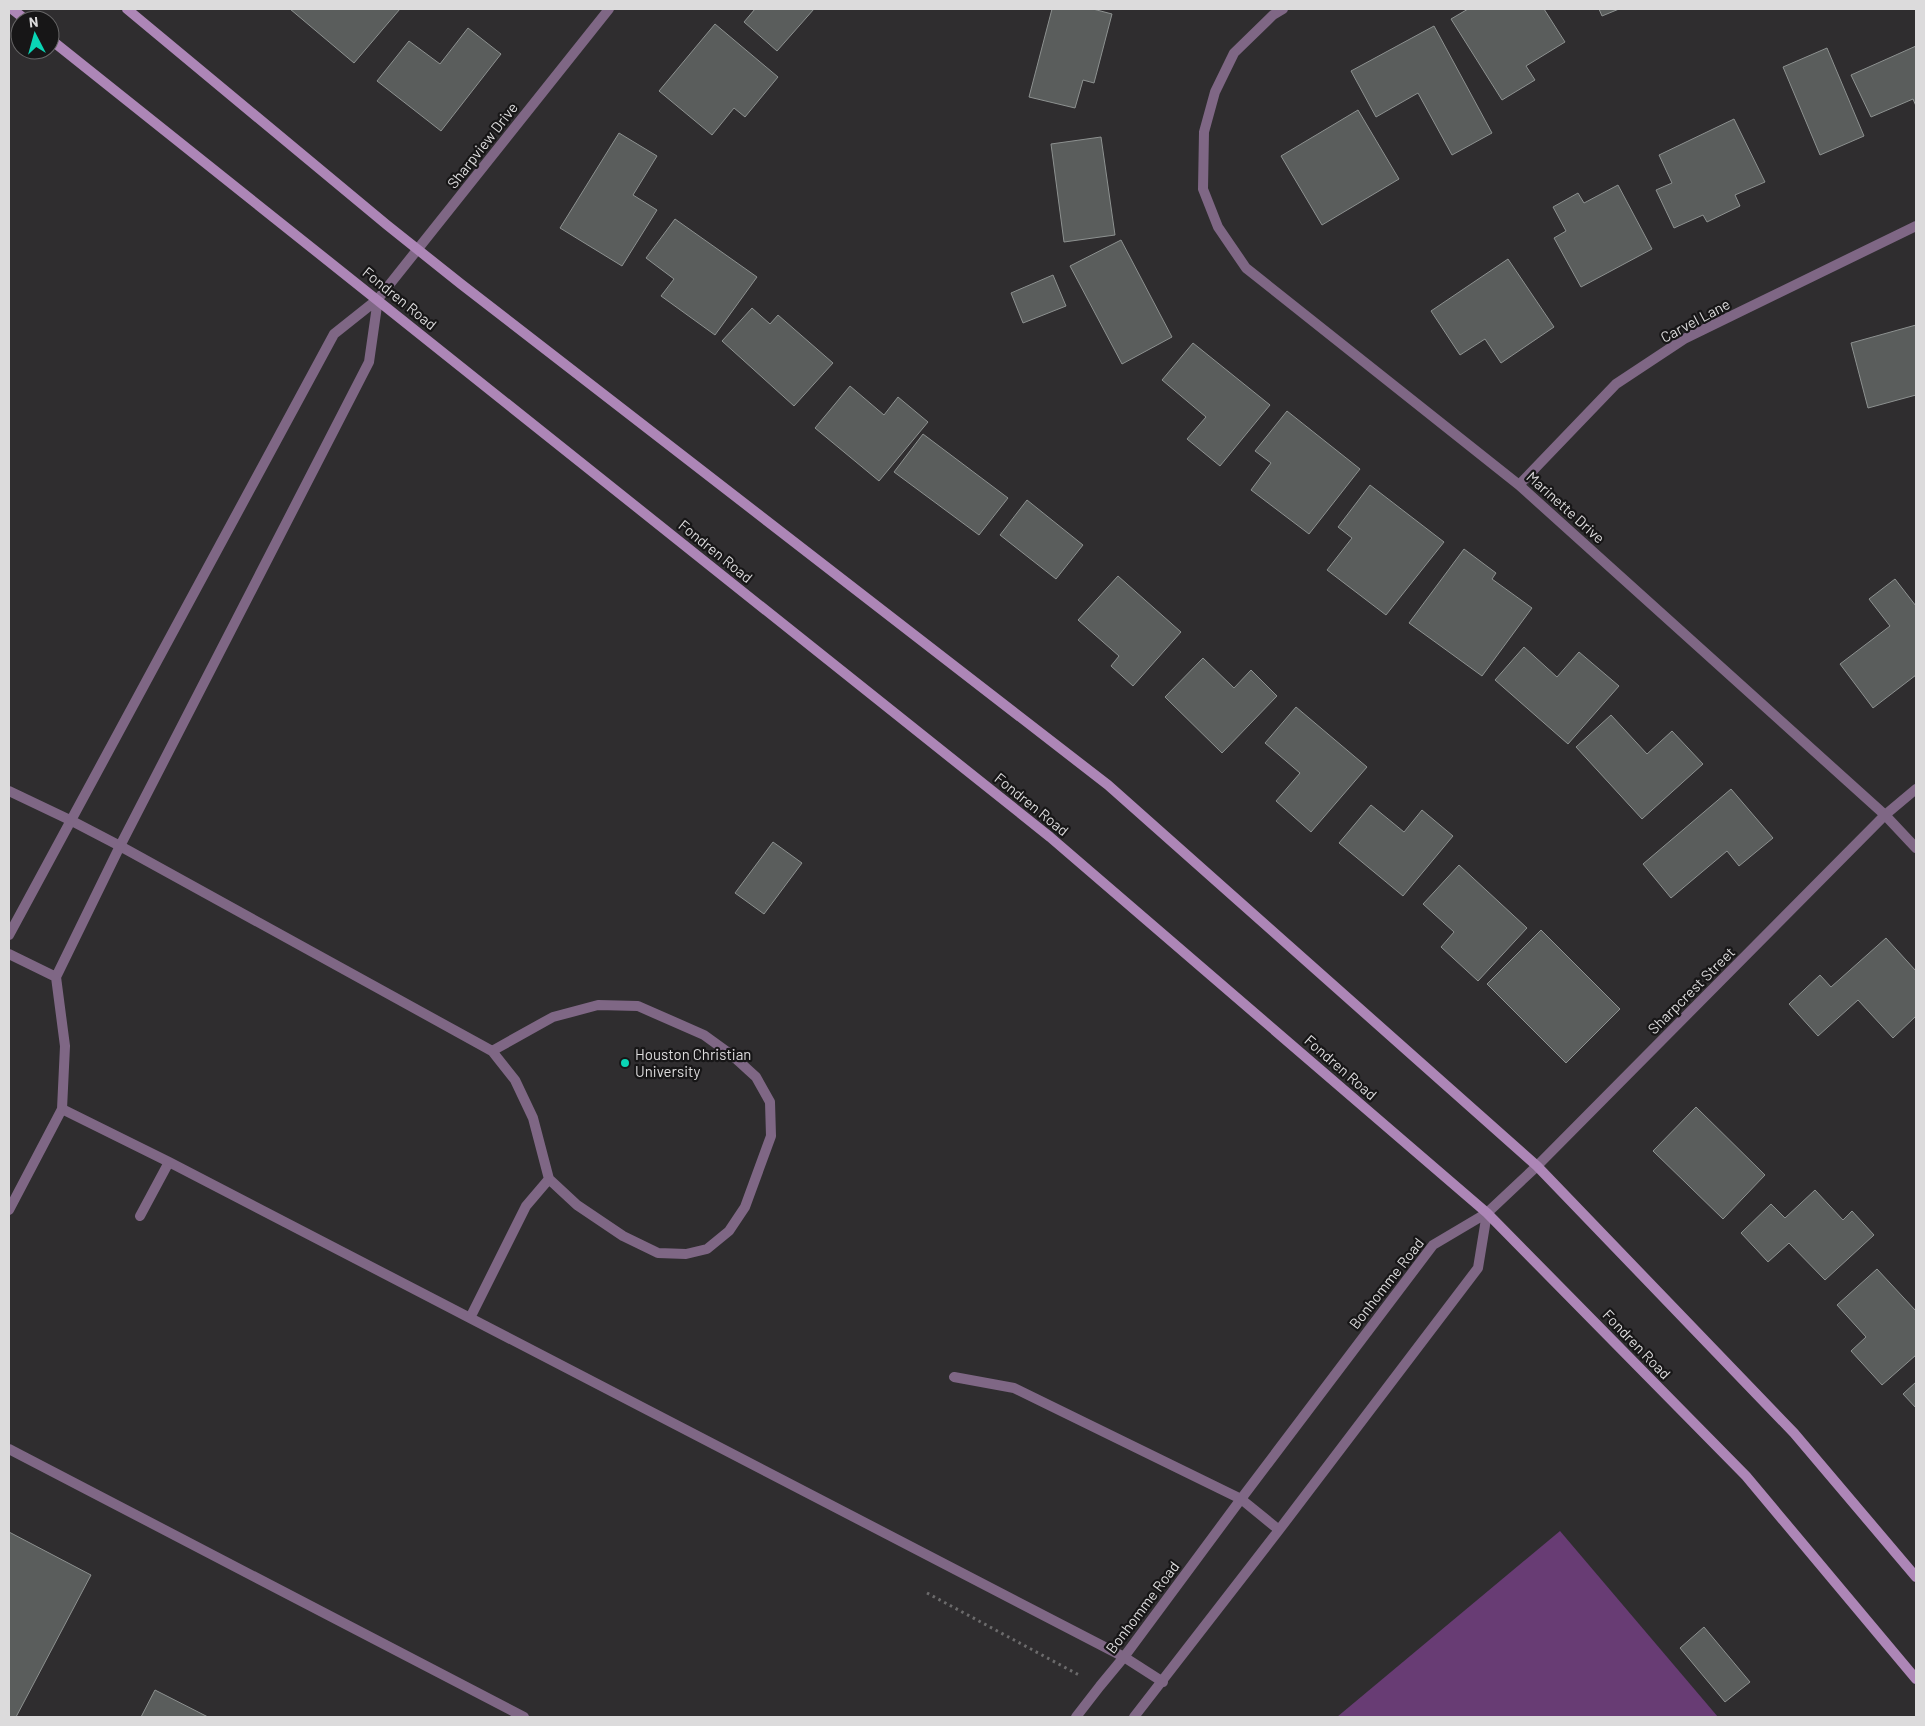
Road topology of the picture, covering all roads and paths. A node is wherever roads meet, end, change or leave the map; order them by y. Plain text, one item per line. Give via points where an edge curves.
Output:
1 (127, 9) edge
2 (610, 9) edge
3 (1283, 9) edge
4 (60, 47) edge
5 (1916, 226) edge
6 (418, 250) junction
7 (378, 299) junction
8 (1519, 485) junction
9 (1916, 789) edge
10 (9, 791) edge
11 (1885, 815) junction
12 (72, 820) junction
13 (120, 846) junction
14 (1916, 848) edge
15 (9, 935) edge
16 (9, 954) edge
17 (56, 977) junction
18 (492, 1051) junction
19 (62, 1109) junction
20 (168, 1162) junction
21 (1537, 1166) junction
22 (549, 1179) junction
23 (9, 1210) edge
24 (1487, 1213) junction
25 (140, 1216) dead end
26 (470, 1318) junction
27 (954, 1377) dead end
28 (9, 1449) edge
29 (1241, 1499) junction
30 (1279, 1530) junction
31 (1916, 1577) edge
32 (927, 1593) dead end
33 (1124, 1657) junction
34 (1916, 1679) edge
35 (1163, 1682) junction
36 (1100, 1686) junction
37 (524, 1717) edge
38 (1076, 1717) edge
39 (1134, 1717) edge

1 - 6 main road
2 - 6 street, Sharpview Drive
3 - 8 street, Marinette Drive via 1273,14 1234,53 1215,92 1204,132 1203,189 1218,227 1246,268
4 - 7 main road, Fondren Road
5 - 8 street, Carvel Lane via 1684,339 1616,384
6 - 7 street, Sharpview Drive
6 - 21 main road via 1108,785
7 - 12 street, Sharpview Drive via 334,334
7 - 13 street via 370,362
7 - 24 main road, Fondren Road via 1050,837
8 - 11 street, Marinette Drive
9 - 11 street, Sharpcrest Street
10 - 12 street
11 - 14 street, Marinette Drive
11 - 21 street, Sharpcrest Street
12 - 13 street
12 - 15 street, Sharpview Drive
13 - 17 street
13 - 18 street
16 - 17 street
17 - 19 street via 65,1046
18 - 22 street via 515,1080 533,1118
18 - 22 street via 553,1017 598,1005 638,1006 704,1035 733,1056 756,1077 770,1102 771,1136 745,1207 729,1231 707,1249 686,1254 658,1253 623,1236 577,1205
19 - 20 street
19 - 23 street
20 - 25 street
20 - 26 street
21 - 24 street, Sharpcrest Street
21 - 31 main road via 1794,1433
22 - 26 street via 526,1206
24 - 29 street, Bonhomme Road via 1433,1245
24 - 30 street via 1478,1268
24 - 34 main road, Fondren Road via 1746,1476
26 - 33 street
27 - 29 street via 1014,1388
28 - 37 street
29 - 30 street
29 - 33 street, Bonhomme Road
30 - 35 street
32 - 36 path
33 - 35 street
33 - 36 street, Bonhomme Road
35 - 39 street
36 - 38 street, Bonhomme Road

